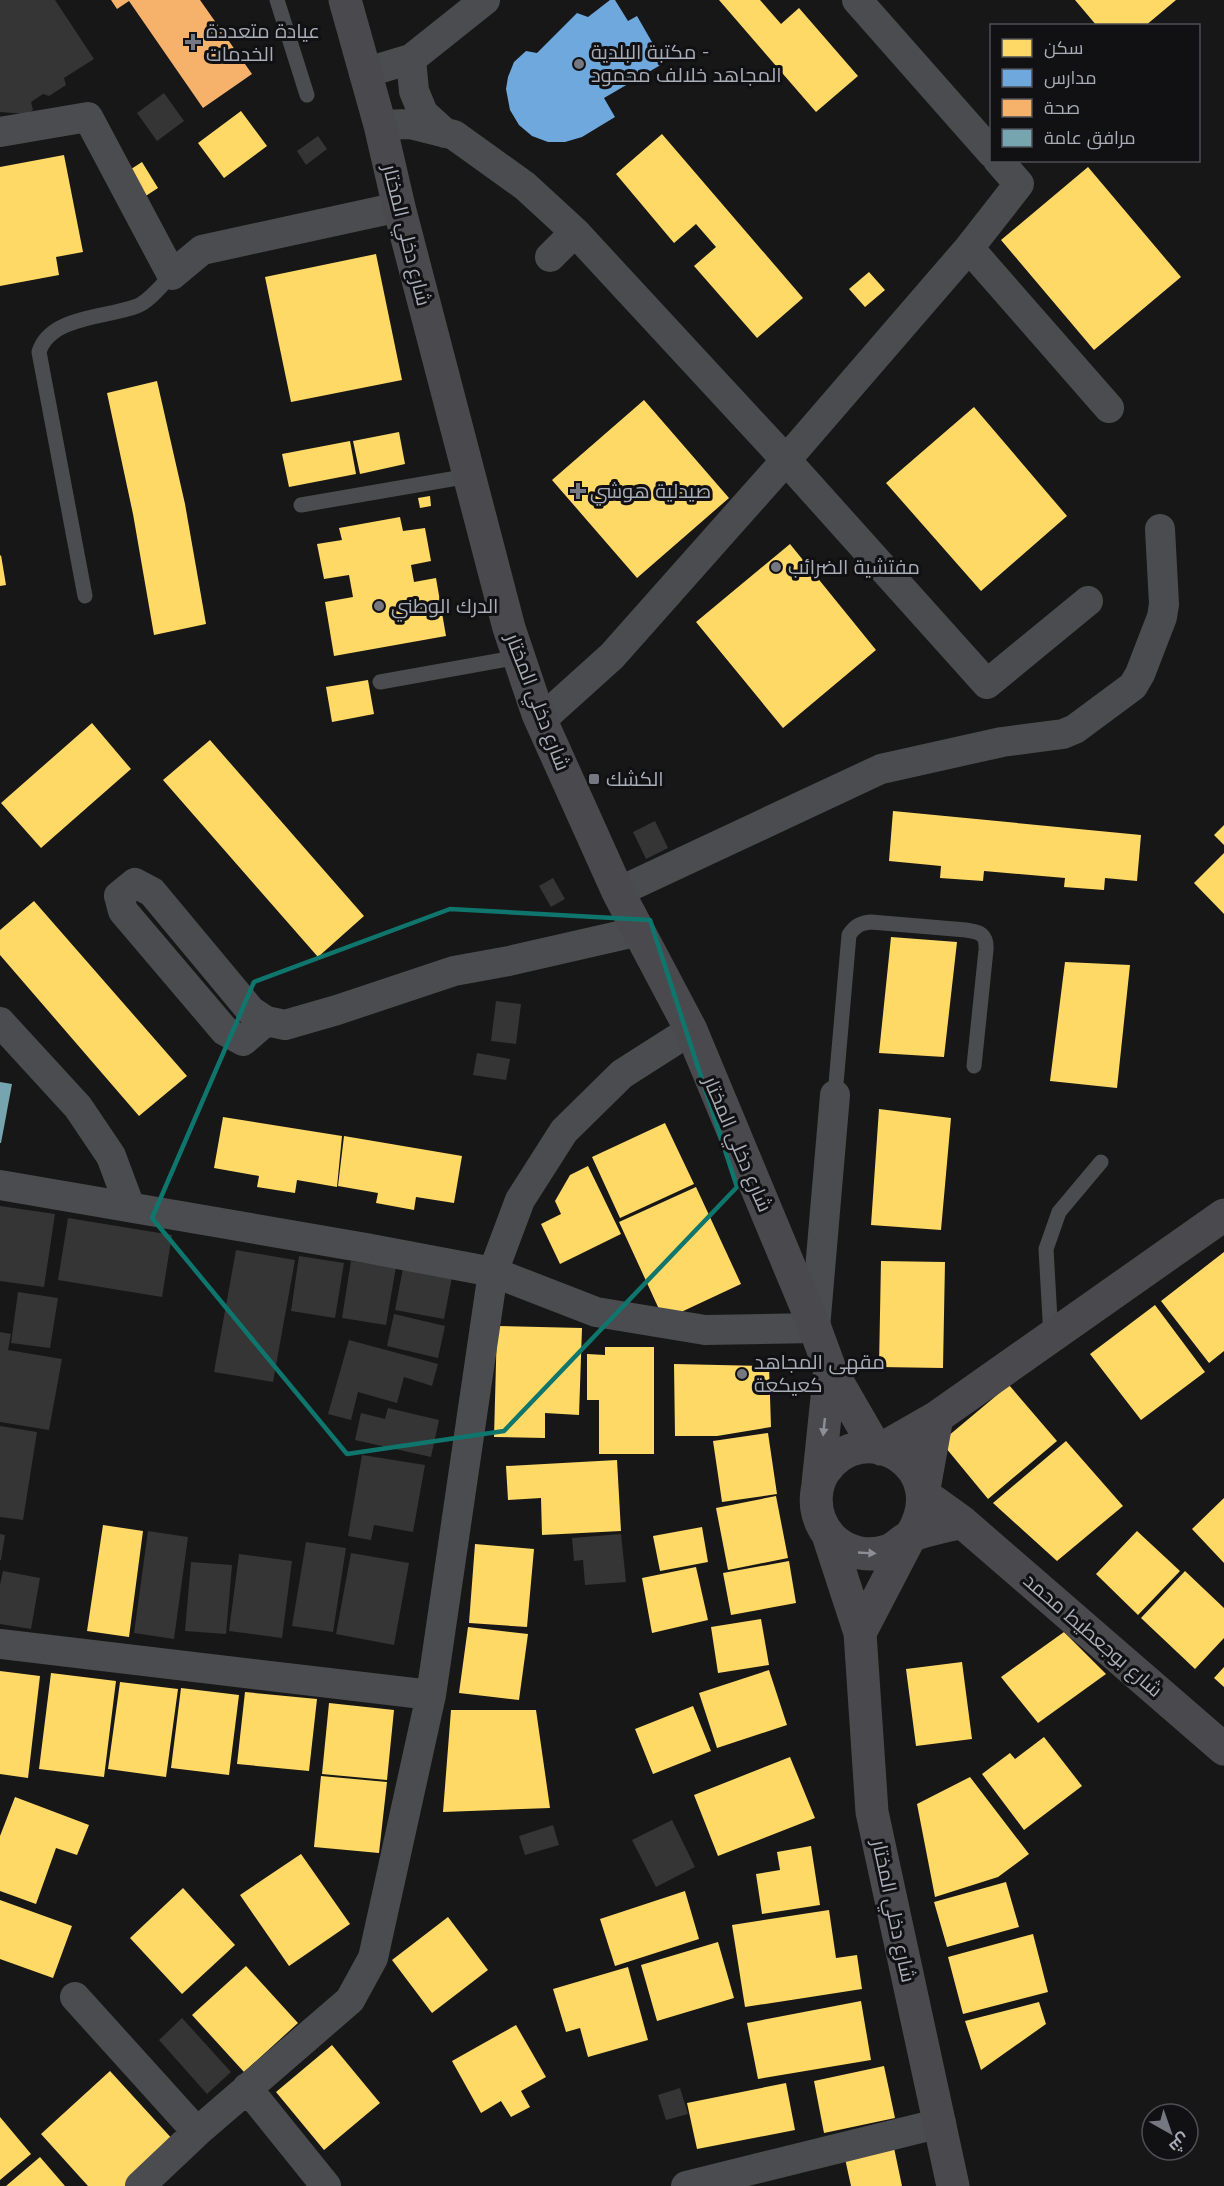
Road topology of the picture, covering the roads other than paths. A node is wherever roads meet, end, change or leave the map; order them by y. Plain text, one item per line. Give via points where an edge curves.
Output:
1 (278, 0) edge
2 (345, 0) edge
3 (485, 0) edge
4 (856, 0) edge
5 (411, 59) junction
6 (364, 73) junction
7 (307, 95) dead end
8 (380, 125) junction
9 (0, 132) edge
10 (445, 133) junction
11 (990, 151) edge
12 (1000, 162) edge
13 (399, 207) junction
14 (575, 232) junction
15 (969, 248) junction
16 (550, 257) dead end
17 (172, 275) junction
18 (1109, 408) dead end
19 (786, 460) junction
20 (469, 476) junction
21 (301, 505) dead end
22 (1160, 529) dead end
23 (85, 596) dead end
24 (1088, 601) dead end
25 (519, 657) junction
26 (380, 682) dead end
27 (541, 720) junction
28 (618, 892) junction
29 (640, 931) junction
30 (267, 1021) junction
31 (0, 1022) edge
32 (691, 1030) junction
33 (974, 1066) dead end
34 (834, 1095) joint
35 (1101, 1162) dead end
36 (0, 1185) edge
37 (130, 1207) junction
38 (1224, 1215) edge
39 (494, 1272) junction
40 (815, 1328) junction
41 (1051, 1337) junction
42 (830, 1369) junction
43 (937, 1418) junction
44 (878, 1448) junction
45 (817, 1493) junction
46 (923, 1494) junction
47 (962, 1522) junction
48 (828, 1535) junction
49 (909, 1537) junction
50 (860, 1634) junction
51 (0, 1644) edge
52 (431, 1695) junction
53 (1224, 1749) edge
54 (75, 1997) dead end
55 (247, 2088) junction
56 (940, 2123) junction
57 (197, 2132) junction
58 (140, 2186) edge
59 (326, 2186) edge
60 (686, 2186) edge
61 (953, 2186) edge

1 - 7 lane
2 - 6 main road, شارع دخلي المختار
3 - 5 street
4 - 11 street
5 - 6 street
5 - 10 street via 414,91 423,113
6 - 8 main road, شارع دخلي المختار
8 - 10 street via 410,124
8 - 13 main road, شارع دخلي المختار
9 - 17 street via 88,117
10 - 14 street via 454,135 525,186
12 - 15 street via 1019,184
13 - 17 street via 202,250
13 - 20 main road, شارع دخلي المختار
14 - 16 street
14 - 19 street
15 - 18 street
15 - 19 street
17 - 23 lane via 140,306 65,325 42,342 39,352
19 - 24 street via 987,684
19 - 27 street via 618,650
20 - 21 lane
20 - 25 main road, شارع دخلي المختار
22 - 28 street via 1164,604 1140,674 1132,686 1075,729 881,769
25 - 26 lane
25 - 27 main road, شارع دخلي المختار
27 - 28 main road, شارع دخلي المختار
28 - 29 main road, شارع دخلي المختار
29 - 30 street via 454,971 285,1025
29 - 32 main road, شارع دخلي المختار
30 - 30 street via 251,1011 152,892 135,883 119,896 123,911 225,1031 243,1041
31 - 37 street via 78,1107 111,1156
32 - 39 street via 622,1074 564,1131 520,1200
32 - 40 main road, شارع دخلي المختار
33 - 34 lane via 986,950 984,936 966,930 861,923 849,935
34 - 40 street
35 - 41 lane via 1059,1212 1046,1249
36 - 37 street
37 - 39 street
38 - 41 main road
39 - 40 street via 596,1312 705,1330
39 - 52 street
40 - 42 main road, شارع دخلي المختار
41 - 43 main road
42 - 44 main road, شارع دخلي المختار
42 -> 45 main road
43 - 44 main road
43 - 46 main road
44 - 45 main road via 855,1449 837,1458 823,1474
44 - 46 main road via 908,1462
45 - 48 main road via 818,1515
46 - 47 main road, شارع بوجعطيط محمد
46 - 49 main road via 923,1510
47 - 49 main road
47 - 53 main road, شارع بوجعطيط محمد
48 -> 49 main road via 861,1554 887,1551
48 - 50 main road, شارع دخلي المختار
49 - 50 main road
50 - 56 main road, شارع دخلي المختار via 872,1812
51 - 52 street
52 - 55 street via 373,1959 350,2000
54 - 57 street
55 - 57 street
55 - 59 street
56 - 60 street
56 - 61 main road, شارع دخلي المختار
57 - 58 street

